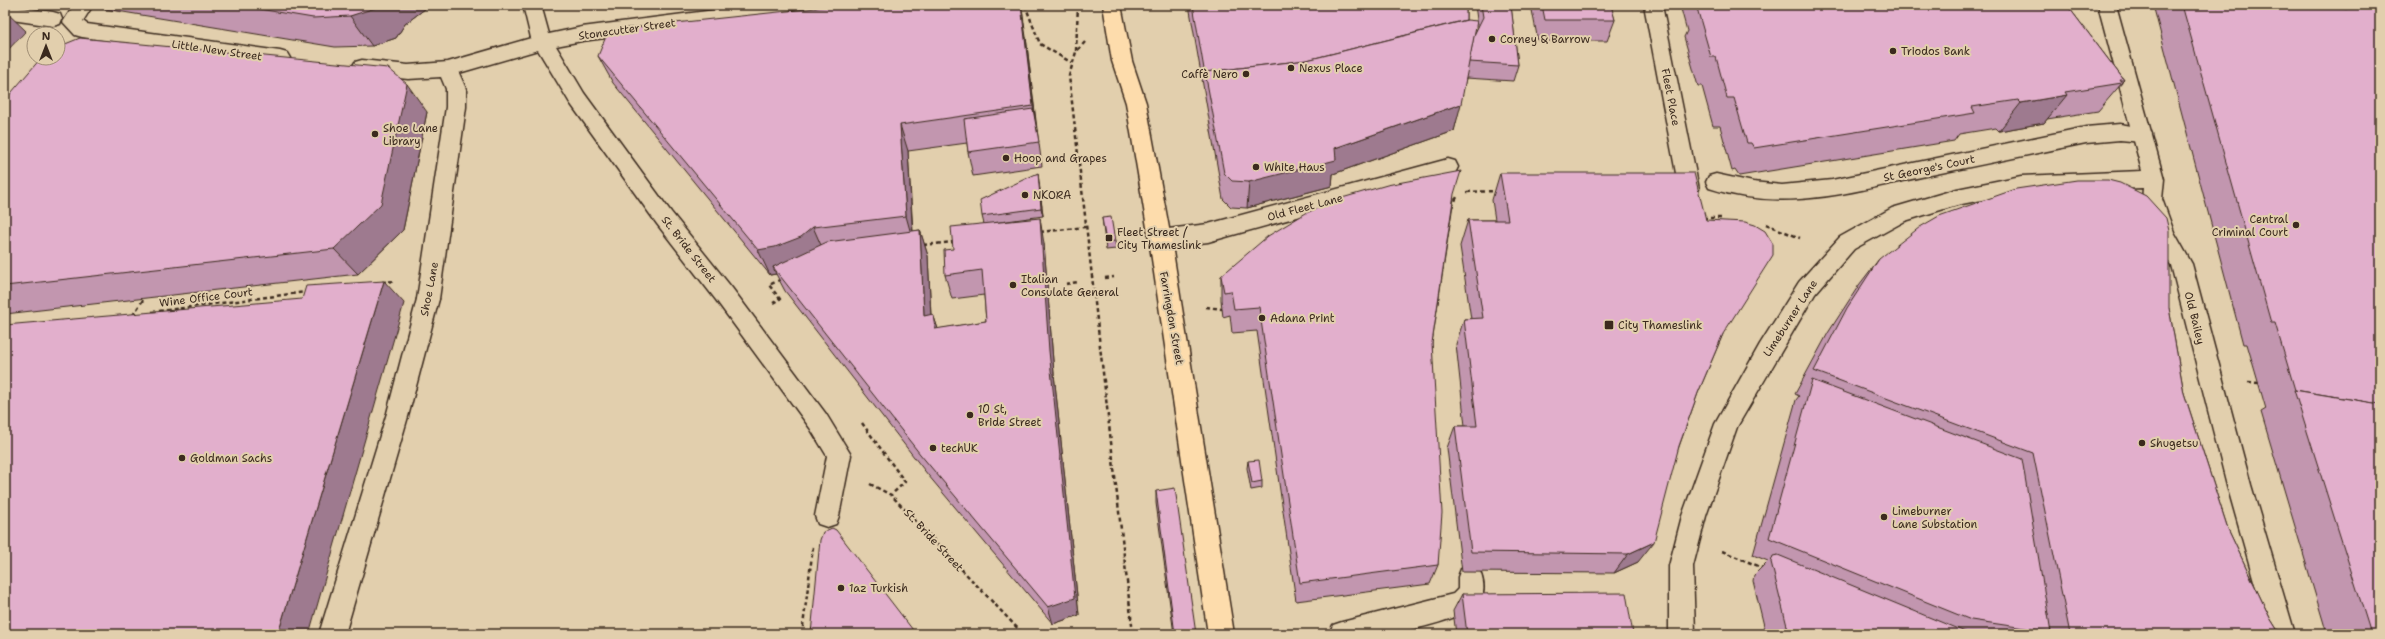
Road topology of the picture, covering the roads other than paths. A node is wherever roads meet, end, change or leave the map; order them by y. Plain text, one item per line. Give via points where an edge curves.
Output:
1 (84, 5) edge
2 (532, 5) edge
3 (807, 5) edge
4 (1112, 5) edge
5 (1654, 5) edge
6 (2106, 5) edge
7 (5, 12) edge
8 (53, 19) dead end
9 (542, 42) junction
10 (298, 61) edge
11 (346, 66) edge
12 (448, 70) junction
13 (2142, 134) junction
14 (1448, 167) dead end
15 (2154, 179) junction
16 (1716, 182) dead end
17 (1690, 189) edge
18 (1160, 238) junction
19 (827, 516) road end
20 (1470, 577) edge
21 (332, 634) edge
22 (1221, 634) edge
23 (1342, 634) edge
24 (1682, 634) edge
25 (2282, 634) edge

1 - 10 street, Little New Street via 72,22 76,37
2 - 9 street
3 - 9 street, Stonecutter Street via 654,24
4 - 18 main road, Farringdon Street via 1122,61 1136,103
5 - 17 street, Fleet Place
6 - 13 street, Old Bailey
7 - 8 street
9 - 12 street
9 - 19 street, St. Bride Street via 577,98 664,218 818,421 839,455
11 - 12 street via 408,72
12 - 21 street, Shoe Lane via 456,89 456,107 428,299 398,413
13 - 15 street, Old Bailey
13 - 16 street, St George's Court via 2120,132 2086,135 1832,188 1782,193
14 - 18 street, Old Fleet Lane via 1208,234
15 - 24 street, Limeburner Lane via 2021,184 1964,196 1900,214 1847,243 1807,288 1727,424 1694,516 1681,566
15 - 25 street, Old Bailey via 2152,199 2164,234 2181,264 2239,485
18 - 22 main road, Farringdon Street
20 - 23 street via 1471,594 1460,604

